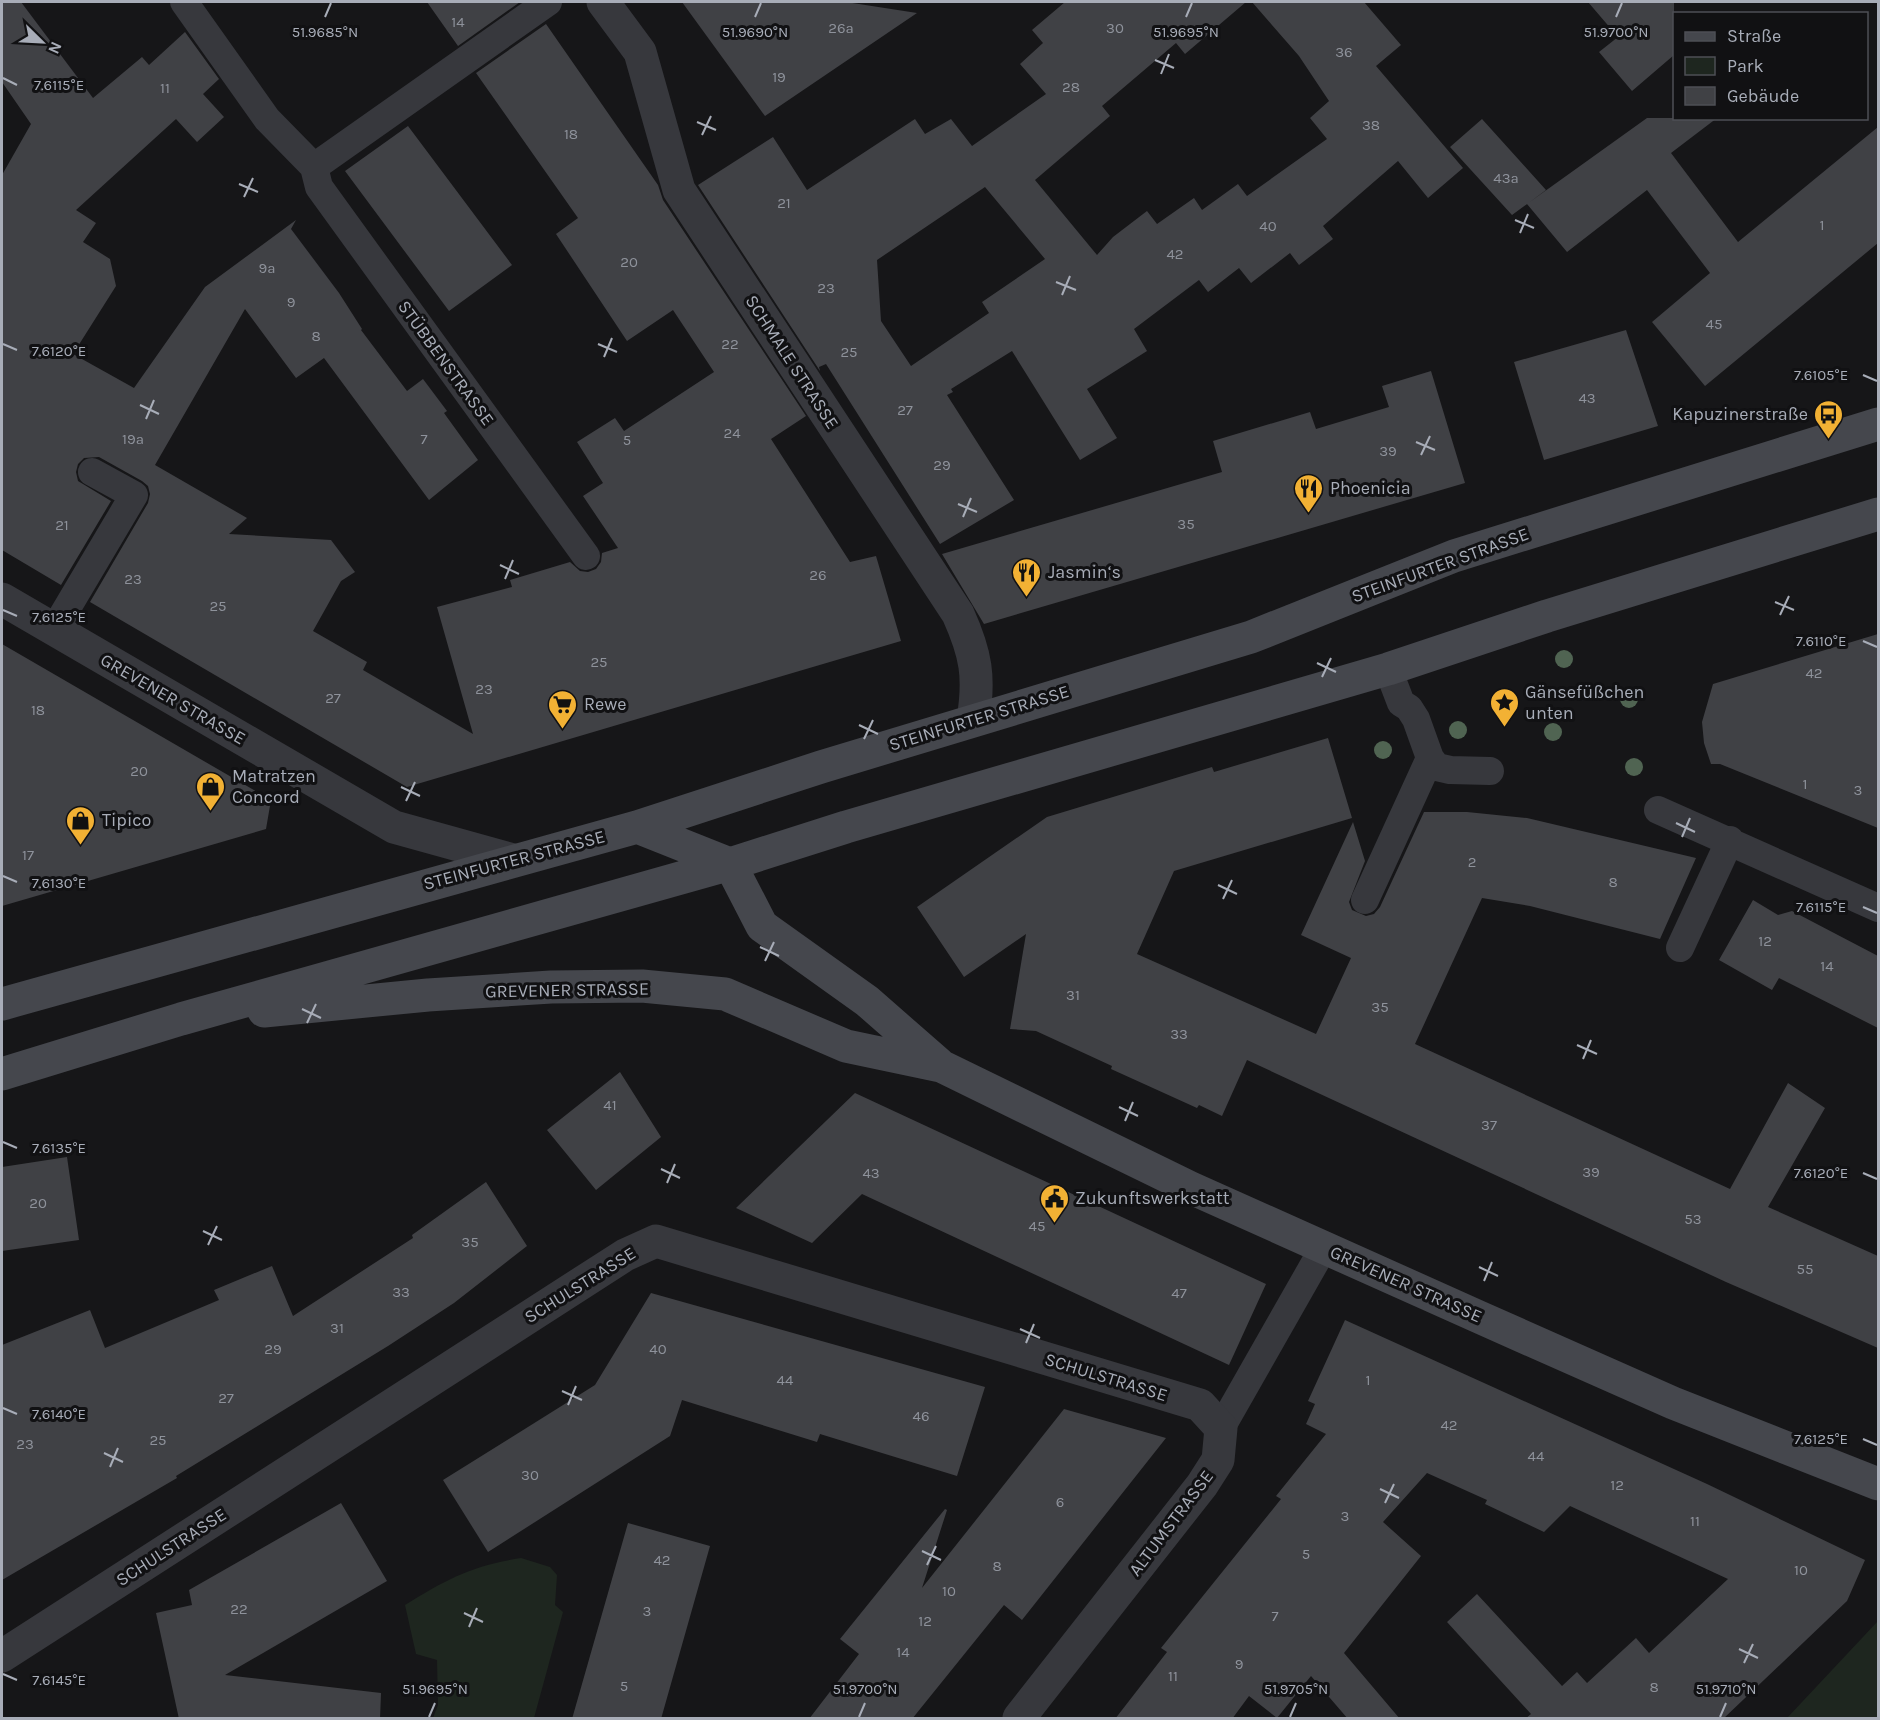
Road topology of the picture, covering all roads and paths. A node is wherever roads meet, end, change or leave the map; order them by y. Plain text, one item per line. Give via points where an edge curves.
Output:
1 (184, 2) edge
2 (548, 2) edge
3 (603, 2) edge
4 (314, 167) junction
5 (1878, 424) edge
6 (92, 472) dead end
7 (1878, 514) edge
8 (586, 556) dead end
9 (2, 599) edge
10 (54, 630) junction
11 (1388, 669) junction
12 (973, 720) junction
13 (1430, 758) junction
14 (1490, 771) dead end
15 (1659, 810) dead end
16 (637, 826) junction
17 (1730, 840) junction
18 (513, 860) junction
19 (730, 864) junction
20 (1365, 900) dead end
21 (1878, 908) edge
22 (1680, 948) dead end
23 (2, 1004) edge
24 (182, 1019) junction
25 (941, 1066) junction
26 (2, 1074) edge
27 (1324, 1247) junction
28 (1221, 1428) junction
29 (1878, 1484) edge
30 (2, 1656) edge
31 (1019, 1719) edge

1 - 4 lane, STÜBBENSTRASSE via 267,119
2 - 4 lane
3 - 12 street, SCHMALE STRASSE via 640,52 679,190 958,614 969,638 979,687
4 - 8 lane, STÜBBENSTRASSE via 319,188
5 - 12 main road, STEINFURTER STRASSE via 1454,556 1251,637
6 - 10 lane via 134,495
7 - 11 main road
9 - 10 street, GREVENER STRASSE
10 - 18 street, GREVENER STRASSE via 394,827
11 - 13 lane via 1401,703 1416,719
11 - 19 main road
12 - 16 main road, STEINFURTER STRASSE
13 - 14 lane via 1437,767 1450,770
13 - 20 lane
15 - 17 lane
16 - 18 main road, STEINFURTER STRASSE
16 - 19 main road
17 - 21 lane
17 - 22 lane
18 - 23 main road, STEINFURTER STRASSE
19 - 24 main road
19 - 25 main road, GREVENER STRASSE via 762,926 867,1001
24 - 25 main road, GREVENER STRASSE via 428,995 642,986 725,994 846,1046
24 - 26 main road
25 - 27 main road, GREVENER STRASSE via 1191,1188
27 - 28 lane, ALTUMSTRASSE
27 - 29 main road, GREVENER STRASSE via 1673,1403
28 - 30 street, SCHULSTRASSE via 1200,1405 656,1241 625,1255
28 - 31 street, ALTUMSTRASSE via 1218,1460 1202,1485

